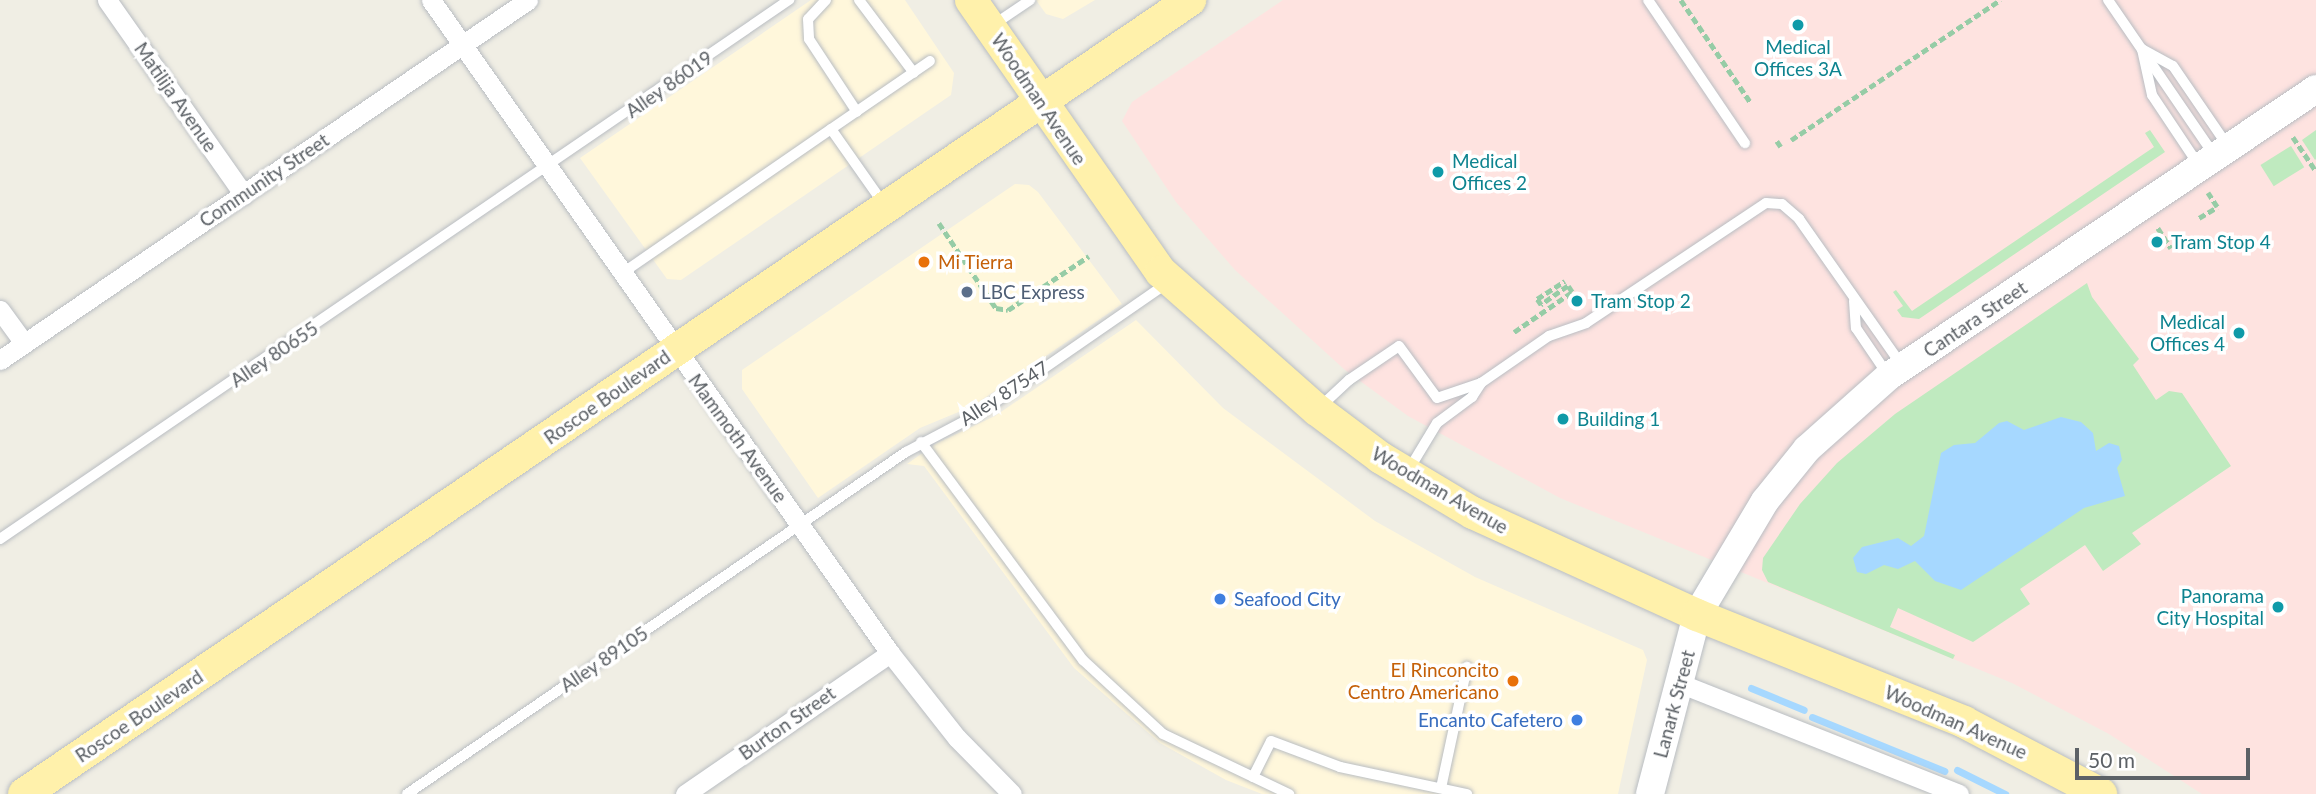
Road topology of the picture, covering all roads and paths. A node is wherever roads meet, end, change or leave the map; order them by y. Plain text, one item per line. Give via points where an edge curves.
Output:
1 (107, 0) edge
2 (430, 0) edge
3 (528, 0) edge
4 (789, 0) edge
5 (826, 0) edge
6 (859, 0) edge
7 (971, 0) edge
8 (1030, 0) edge
9 (1648, 0) edge
10 (1681, 0) edge
11 (2000, 0) edge
12 (2108, 0) edge
13 (1188, 1) edge
14 (990, 27) junction
15 (462, 45) junction
16 (2141, 49) junction
17 (930, 61) dead end
18 (914, 73) junction
19 (2316, 89) edge
20 (1040, 101) junction
21 (1751, 103) dead end
22 (857, 112) junction
23 (831, 129) junction
24 (2293, 137) dead end
25 (1777, 141) dead end
26 (1791, 141) dead end
27 (1745, 143) dead end
28 (1781, 147) dead end
29 (2213, 167) junction
30 (548, 168) junction
31 (2316, 171) edge
32 (244, 195) junction
33 (886, 207) junction
34 (2199, 219) dead end
35 (939, 223) dead end
36 (2158, 228) dead end
37 (2171, 248) dead end
38 (1089, 256) dead end
39 (621, 274) junction
40 (1170, 281) junction
41 (1564, 281) dead end
42 (1854, 301) junction
43 (0, 310) edge
44 (1514, 332) dead end
45 (24, 344) junction
46 (675, 350) junction
47 (0, 360) edge
48 (1896, 371) junction
49 (1481, 383) junction
50 (1317, 411) junction
51 (921, 442) junction
52 (1405, 474) junction
53 (800, 525) junction
54 (0, 540) edge
55 (1698, 615) junction
56 (890, 653) junction
57 (1467, 667) dead end
58 (1679, 683) junction
59 (1253, 777) junction
60 (1441, 788) junction
61 (24, 794) edge
62 (407, 794) edge
63 (685, 794) edge
64 (1012, 794) edge
65 (1289, 794) edge
66 (1467, 794) edge
67 (1650, 794) edge
68 (1959, 794) edge
69 (2101, 794) edge

1 - 32 street, Matilija Avenue
2 - 15 street, Mammoth Avenue
3 - 15 street, Community Street
4 - 30 lane, Alley 86019
5 - 22 lane via 808,19 810,39
6 - 18 lane
7 - 14 main road, Woodman Avenue
8 - 14 lane
9 - 27 lane
10 - 21 path
11 - 26 path
12 - 16 lane
13 - 20 main road, Roscoe Boulevard
14 - 20 main road, Woodman Avenue
15 - 30 street, Mammoth Avenue
15 - 32 street, Community Street
16 - 29 lane
16 - 29 lane via 2152,94
16 - 29 lane via 2173,66
17 - 18 lane
18 - 22 lane
19 - 29 street, Cantara Street
20 - 33 main road, Roscoe Boulevard
20 - 40 main road, Woodman Avenue
22 - 23 lane
23 - 33 lane
23 - 39 lane
24 - 31 path
25 - 28 path
29 - 34 path via 2217,207
29 - 48 street, Cantara Street
30 - 39 street, Mammoth Avenue
30 - 54 lane, Alley 80655
32 - 45 street, Community Street
33 - 46 main road, Roscoe Boulevard
35 - 38 path via 996,308 1008,310
36 - 37 path
39 - 46 street, Mammoth Avenue
40 - 50 main road, Woodman Avenue
40 - 51 lane, Alley 87547 via 978,414
41 - 44 path via 1537,299 1541,305 1568,286 1572,292
42 - 48 lane
42 - 48 lane via 1856,328
42 - 49 lane via 1794,213 1782,204 1766,203 1586,323 1549,336
43 - 45 street
45 - 47 street, Community Street
46 - 53 street, Mammoth Avenue
46 - 61 main road, Roscoe Boulevard
48 - 55 street, Cantara Street via 1807,449 1765,501
49 - 50 lane via 1437,398 1399,346 1349,380
49 - 52 lane via 1472,397 1437,423
50 - 52 main road, Woodman Avenue
51 - 53 lane, Alley 87547
51 - 59 lane via 1083,660 1163,734
52 - 55 main road, Woodman Avenue via 1473,513
53 - 56 street, Mammoth Avenue
53 - 62 lane, Alley 89105
55 - 58 street, Lanark Street
55 - 69 main road, Woodman Avenue via 1964,722
56 - 63 street, Burton Street
56 - 64 street, Mammoth Avenue via 957,737
57 - 60 lane
58 - 67 street, Lanark Street
58 - 68 street
59 - 60 lane via 1271,741 1340,766
59 - 65 lane
60 - 66 lane

